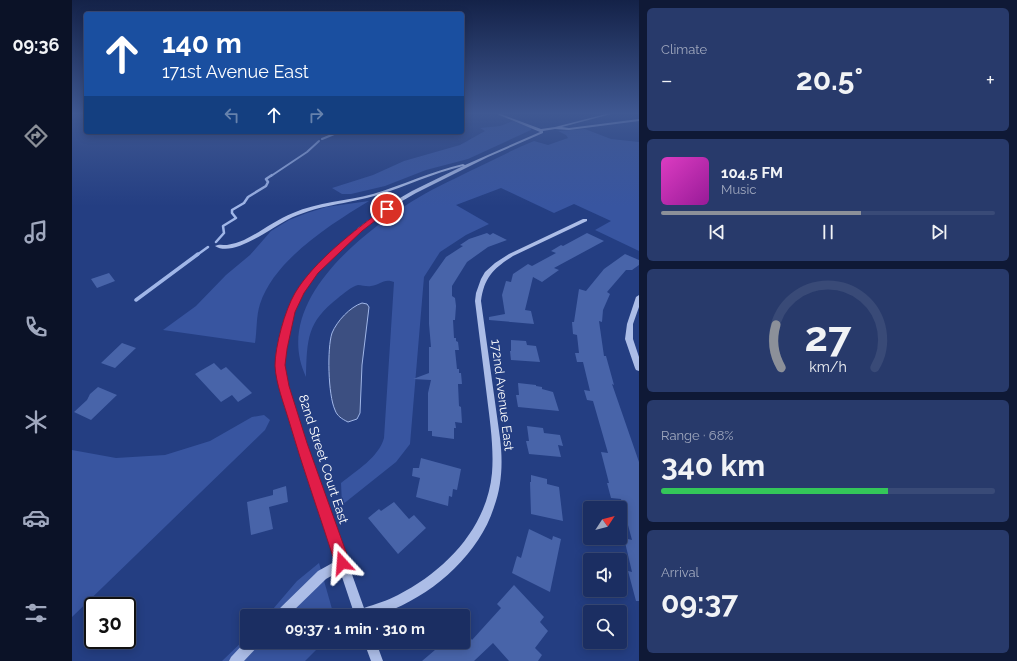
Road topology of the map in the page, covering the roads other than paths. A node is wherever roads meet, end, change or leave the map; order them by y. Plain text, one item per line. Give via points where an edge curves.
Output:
1 (513, 145) edge
2 (475, 162) junction
3 (585, 220) dead end
4 (218, 246) dead end
5 (639, 297) edge
6 (639, 368) edge
7 (342, 563) junction
8 (287, 609) edge
9 (359, 609) edge
10 (377, 609) edge
11 (247, 649) edge
12 (373, 649) edge
13 (235, 661) edge
14 (377, 661) edge

1 - 2 street
2 - 4 street via 432,173 376,195 308,208 239,245
2 - 7 street, 82nd Street Court East via 395,203 360,229 315,271 290,312 280,365 284,386
3 - 10 street, 172nd Avenue East via 501,261 484,278 479,288 478,301 498,459 494,493 484,520 448,568 405,598
5 - 6 street via 630,324 629,339
7 - 8 street via 322,575
7 - 9 street, 82nd Street Court East
11 - 13 street
12 - 14 street

